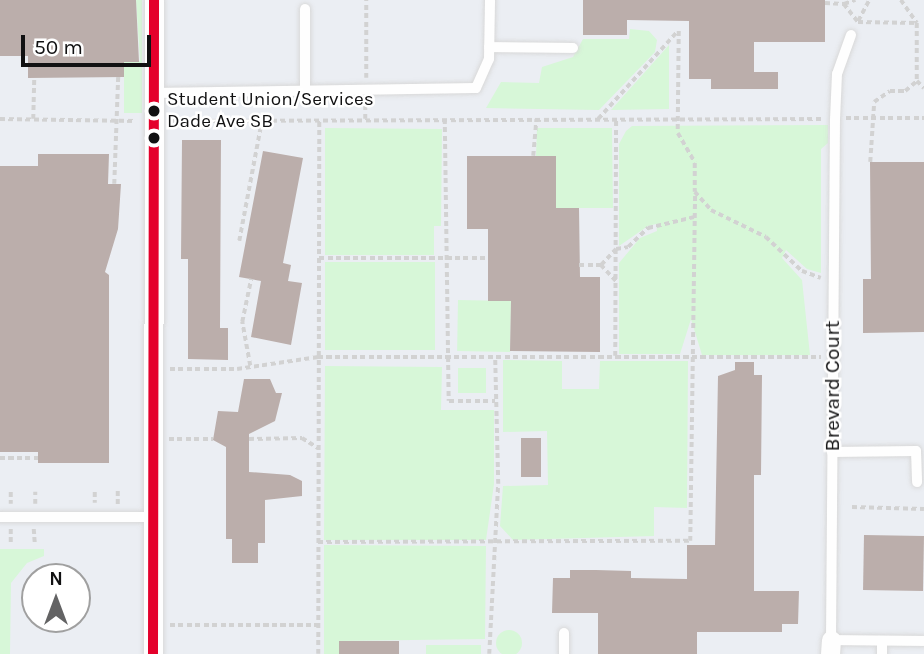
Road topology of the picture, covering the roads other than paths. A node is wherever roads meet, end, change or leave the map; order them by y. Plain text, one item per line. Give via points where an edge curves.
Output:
1 (154, 0) edge
2 (490, 0) edge
3 (305, 9) dead end
4 (851, 35) road end
5 (489, 47) junction
6 (573, 48) dead end
7 (154, 93) junction
8 (305, 93) junction
9 (832, 452) junction
10 (917, 482) dead end
11 (0, 517) edge
12 (153, 517) junction
13 (564, 633) dead end
14 (882, 641) junction
15 (924, 641) edge
16 (831, 647) edge
17 (153, 654) edge
18 (564, 654) edge
19 (882, 654) edge

1 - 7 street
2 - 5 lane
3 - 8 lane
4 - 9 lane, Brevard Court via 837,74
5 - 6 lane
5 - 8 lane via 487,69 476,88
7 - 8 lane
7 - 12 street
9 - 10 lane via 916,451
9 - 16 lane, Brevard Court
11 - 12 lane
12 - 17 street
13 - 18 lane
14 - 15 lane
14 - 16 lane
14 - 19 lane

